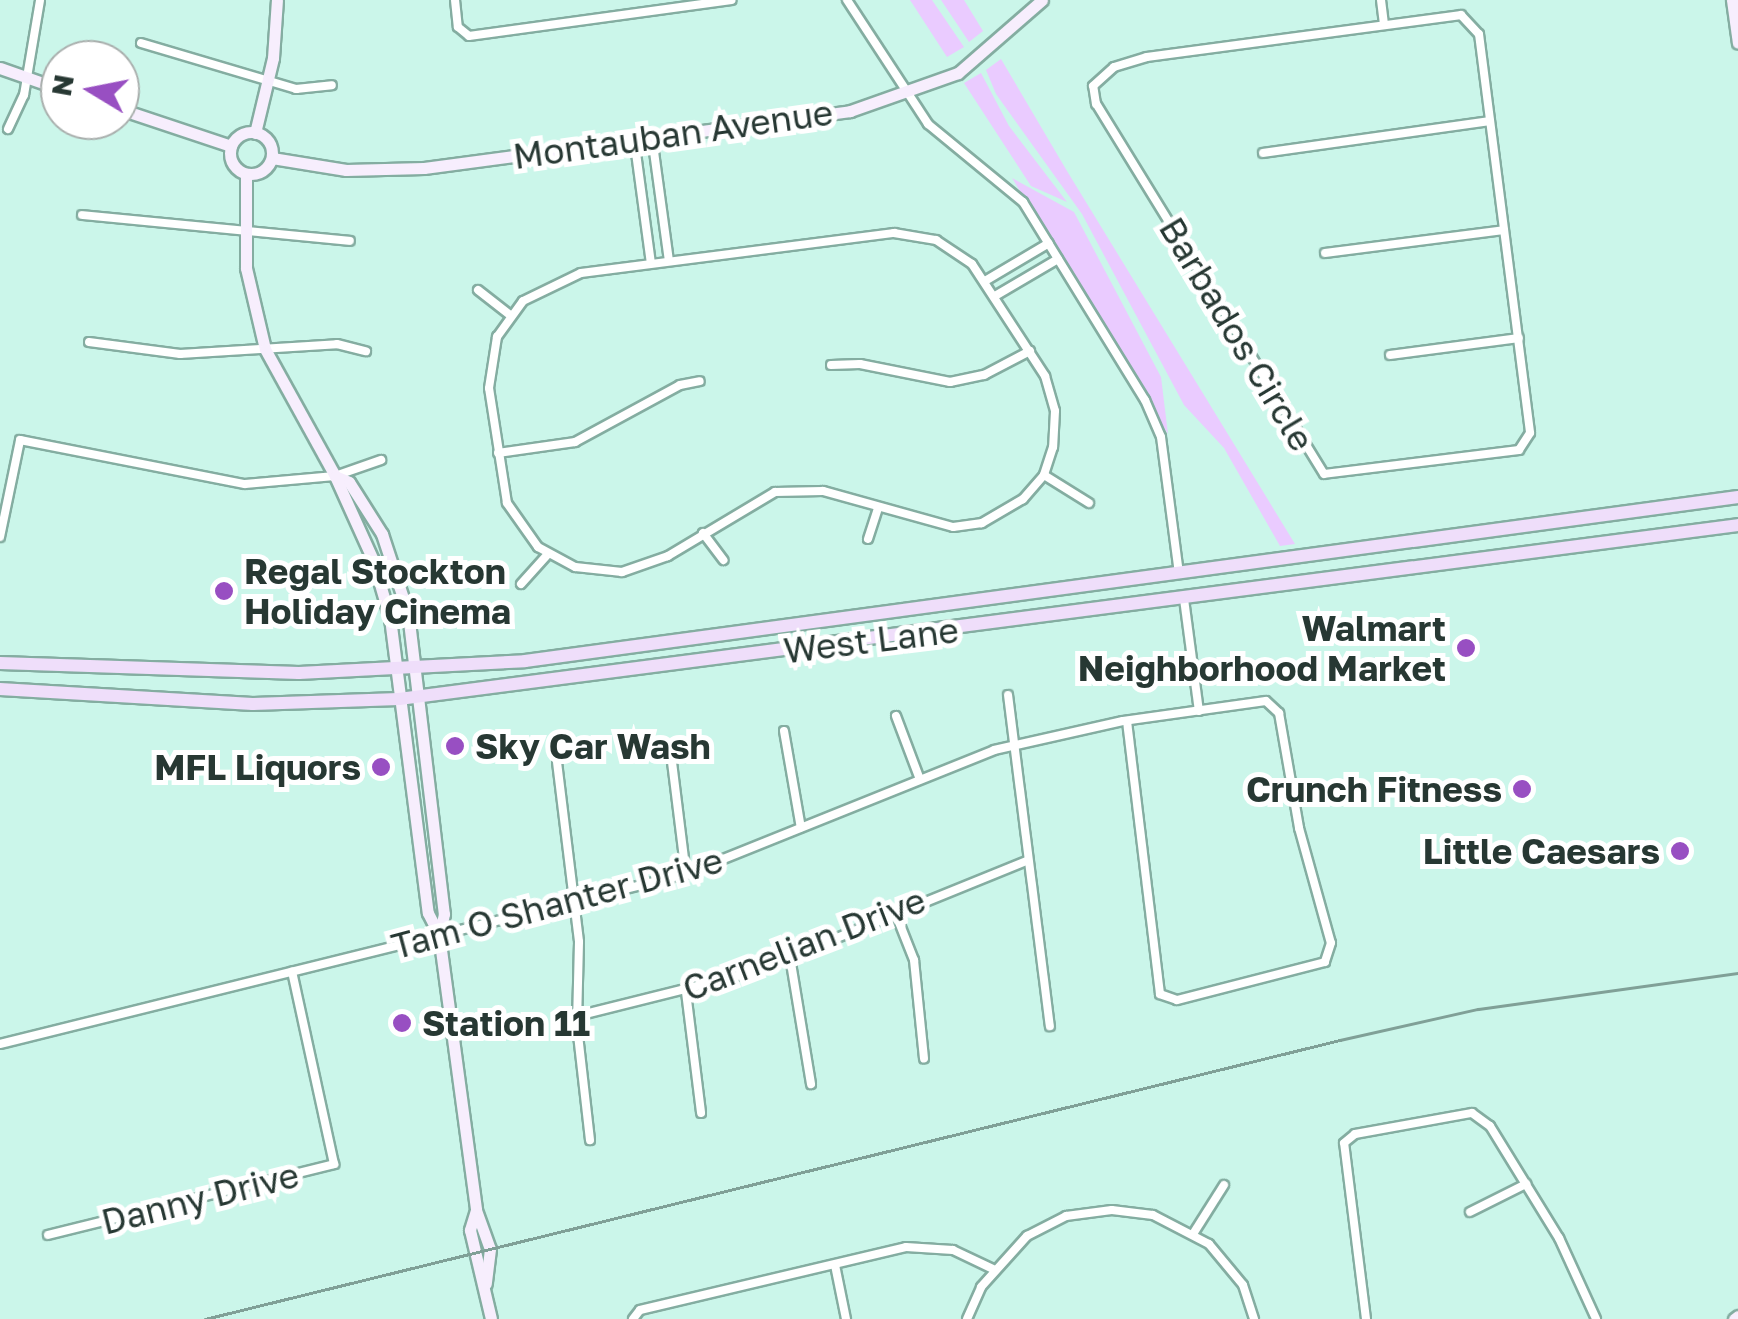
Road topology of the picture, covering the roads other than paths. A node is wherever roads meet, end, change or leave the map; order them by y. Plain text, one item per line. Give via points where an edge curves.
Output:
1 (40, 0) edge
2 (277, 0) edge
3 (455, 0) edge
4 (732, 0) edge
5 (846, 0) edge
6 (1042, 0) edge
7 (1381, 0) edge
8 (1732, 0) edge
9 (1384, 25) junction
10 (141, 43) dead end
11 (1738, 43) edge
12 (0, 68) edge
13 (27, 77) junction
14 (268, 81) junction
15 (40, 82) edge
16 (332, 86) dead end
17 (905, 96) junction
18 (140, 116) edge
19 (1490, 120) junction
20 (8, 129) dead end
21 (255, 132) junction
22 (652, 136) junction
23 (634, 138) junction
24 (231, 146) junction
25 (1263, 152) dead end
26 (272, 158) junction
27 (246, 174) junction
28 (82, 215) dead end
29 (1504, 230) junction
30 (242, 231) junction
31 (350, 241) dead end
32 (1049, 243) junction
33 (1325, 253) dead end
34 (1058, 259) junction
35 (669, 261) junction
36 (651, 264) junction
37 (985, 281) junction
38 (478, 290) dead end
39 (995, 296) junction
40 (508, 314) junction
41 (1519, 338) junction
42 (89, 342) dead end
43 (265, 350) junction
44 (366, 351) dead end
45 (1030, 351) junction
46 (1390, 355) dead end
47 (830, 365) dead end
48 (700, 382) dead end
49 (498, 453) junction
50 (382, 460) dead end
51 (1044, 475) junction
52 (335, 476) junction
53 (1738, 497) edge
54 (1090, 503) dead end
55 (878, 508) junction
56 (1738, 524) edge
57 (703, 533) junction
58 (0, 537) edge
59 (868, 539) dead end
60 (548, 554) junction
61 (723, 560) dead end
62 (1179, 574) junction
63 (520, 584) dead end
64 (1184, 599) junction
65 (0, 664) edge
66 (416, 669) junction
67 (396, 670) junction
68 (0, 689) edge
69 (1008, 695) dead end
70 (421, 696) junction
71 (399, 700) junction
72 (1199, 711) junction
73 (896, 716) dead end
74 (1127, 720) junction
75 (784, 731) dead end
76 (1015, 744) junction
77 (670, 746) dead end
78 (557, 762) dead end
79 (919, 777) junction
80 (802, 828) junction
81 (1028, 861) junction
82 (686, 874) junction
83 (574, 903) junction
84 (894, 912) junction
85 (440, 936) junction
86 (790, 957) junction
87 (292, 972) junction
88 (686, 992) junction
89 (577, 1016) junction
90 (1050, 1026) dead end
91 (0, 1044) edge
92 (924, 1058) dead end
93 (810, 1084) dead end
94 (701, 1112) dead end
95 (590, 1140) dead end
96 (1526, 1184) junction
97 (1224, 1185) dead end
98 (1470, 1212) dead end
99 (1193, 1234) junction
100 (48, 1235) dead end
101 (835, 1265) junction
102 (994, 1269) junction
103 (634, 1317) edge
104 (491, 1319) edge
105 (846, 1319) edge
106 (967, 1319) edge
107 (1254, 1319) edge
108 (1366, 1319) edge
109 (1596, 1319) edge

1 - 13 street
2 - 14 street
3 - 4 street via 458,27 470,36
5 - 17 street
6 - 17 street, Montauban Avenue via 978,60
7 - 9 street
8 - 11 street
9 - 19 street, Barbados Circle via 1470,17 1479,34
9 - 41 street, Barbados Circle via 1133,60 1098,78 1093,96 1324,474 1519,450 1530,433
10 - 14 street
12 - 13 street
13 - 15 street
13 - 20 street
14 - 16 street via 296,89
14 - 21 street
17 - 22 street, Montauban Avenue via 833,114
17 - 32 street via 940,135 1006,183
18 - 24 street
19 - 25 street
19 - 29 street, Barbados Circle
21 - 24 street
21 - 26 street via 270,144
22 - 23 street, Montauban Avenue
22 - 35 street
23 - 26 street, Montauban Avenue via 424,168 346,170
23 - 36 street
24 - 27 street via 234,166
26 - 27 street via 265,169
27 - 30 street
28 - 30 street
29 - 33 street
29 - 41 street, Barbados Circle
30 - 31 street
30 - 43 street
32 - 34 street
32 - 37 street
34 - 39 street
34 - 62 street via 1158,426
35 - 36 street
35 - 37 street via 908,233 959,253
36 - 40 street via 565,276
37 - 39 street
38 - 40 street
39 - 45 street
40 - 49 street via 489,368
41 - 46 street
42 - 43 street via 180,354
43 - 44 street via 337,344
43 - 52 street
45 - 47 street via 984,375 950,382 860,364
45 - 51 street via 1056,412
48 - 49 street via 680,386 576,442
49 - 60 street via 515,518
50 - 52 street
51 - 54 street
51 - 55 street via 1011,508 973,525 926,524
52 - 58 street via 224,482 20,440
52 - 66 street via 349,482 382,534 408,612
52 - 67 street via 384,588
53 - 62 main road, West Lane
55 - 57 street via 823,491 784,490 751,501
55 - 59 street
56 - 64 main road, West Lane
57 - 60 street via 650,565 622,572 587,570
57 - 61 street
60 - 63 street
62 - 66 main road, West Lane via 525,661
64 - 70 main road, West Lane
64 - 72 street
65 - 67 main road, West Lane via 166,673
66 - 67 main road, West Lane
66 - 70 street
67 - 71 street
68 - 71 main road, West Lane via 253,704
69 - 76 street
70 - 71 main road, West Lane
70 - 85 street via 444,914
71 - 85 street via 428,912
72 - 74 street, Tam O Shanter Drive
72 - 74 street, Tam O Shanter Drive via 1266,701 1278,708 1298,828 1331,954 1321,964 1176,1000 1159,992
73 - 79 street
74 - 76 street, Tam O Shanter Drive
75 - 80 street
76 - 79 street, Tam O Shanter Drive
76 - 81 street
77 - 82 street
78 - 83 street
79 - 80 street, Tam O Shanter Drive
80 - 82 street, Tam O Shanter Drive
81 - 84 street, Carnelian Drive
81 - 90 street
82 - 83 street, Tam O Shanter Drive
83 - 85 street, Tam O Shanter Drive
83 - 89 street
84 - 86 street, Carnelian Drive
84 - 92 street via 914,960
85 - 87 street, Tam O Shanter Drive
85 - 104 street via 476,1210 470,1230
86 - 88 street, Carnelian Drive
86 - 93 street
87 - 91 street, Tam O Shanter Drive
87 - 100 street, Danny Drive via 334,1164
88 - 89 street, Carnelian Drive
88 - 94 street
89 - 95 street
96 - 98 street
96 - 108 street via 1476,1114 1346,1140 1342,1152
96 - 109 street via 1581,1276
97 - 99 street
99 - 102 street via 1140,1212 1080,1213 1026,1236
99 - 107 street via 1236,1273
101 - 102 street via 930,1246
101 - 103 street
101 - 105 street
102 - 106 street

